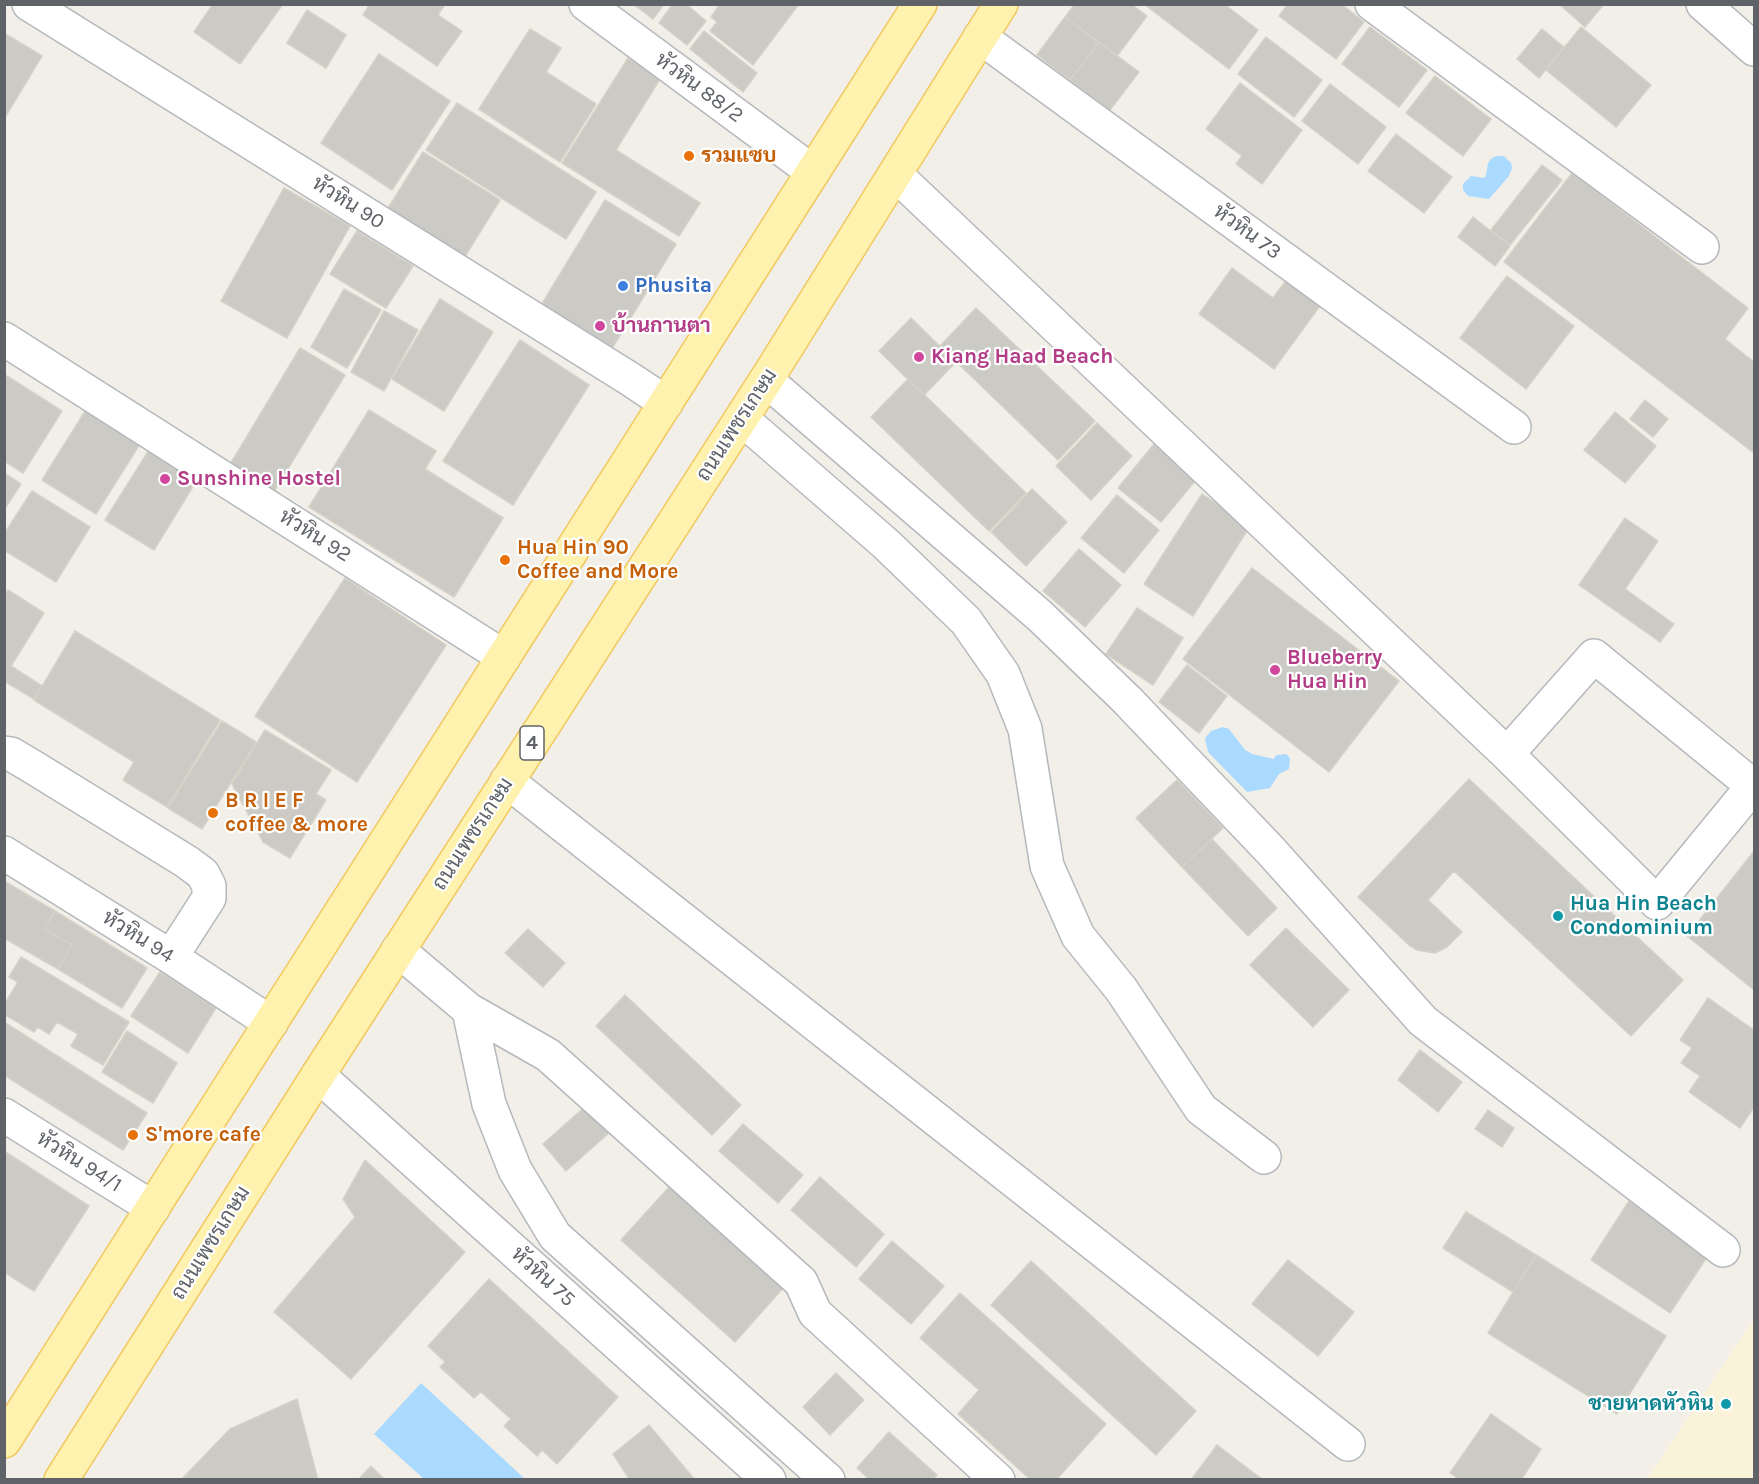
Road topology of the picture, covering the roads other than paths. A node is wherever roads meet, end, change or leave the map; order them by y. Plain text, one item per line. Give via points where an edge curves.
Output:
1 (29, 4) edge
2 (586, 4) edge
3 (920, 4) edge
4 (1000, 4) edge
5 (1372, 4) edge
6 (1703, 4) edge
7 (980, 37) junction
8 (1755, 49) edge
9 (813, 172) junction
10 (895, 174) junction
11 (1702, 247) dead end
12 (4, 339) edge
13 (766, 380) junction
14 (666, 403) junction
15 (742, 419) junction
16 (1514, 427) dead end
17 (504, 657) junction
18 (4, 753) edge
19 (1507, 754) junction
20 (507, 781) junction
21 (4, 853) edge
22 (398, 951) junction
23 (171, 957) junction
24 (469, 1010) junction
25 (271, 1023) junction
26 (318, 1075) junction
27 (4, 1115) edge
28 (1264, 1157) dead end
29 (153, 1208) junction
30 (1723, 1250) dead end
31 (4, 1441) edge
32 (1348, 1444) dead end
33 (61, 1479) edge
34 (769, 1479) edge
35 (828, 1479) edge
36 (999, 1479) edge

1 - 14 street, หัวหิน 90
2 - 9 street, หัวหิน 88/2
3 - 9 main road
4 - 7 main road, ถนนเพชรเกษม / 4
5 - 11 street
6 - 8 street
7 - 10 main road, ถนนเพชรเกษม / 4
7 - 16 street, หัวหิน 73
9 - 14 main road
10 - 13 main road, ถนนเพชรเกษม / 4
10 - 19 street
12 - 17 street, หัวหิน 92
13 - 15 main road, ถนนเพชรเกษม / 4
13 - 30 street via 1040,616 1270,851 1423,1021
14 - 17 main road
15 - 20 main road, ถนนเพชรเกษม / 4
15 - 28 street via 886,544 966,621 1003,674 1025,729 1047,866 1078,936 1121,989 1201,1109
17 - 25 main road
18 - 23 street via 12,754 203,874 209,898
19 - 19 street via 1594,656 1753,786 1657,903
20 - 22 main road, ถนนเพชรเกษม / 4
20 - 32 street
21 - 23 street, หัวหิน 94
22 - 24 street
22 - 26 main road, ถนนเพชรเกษม / 4
23 - 25 street, หัวหิน 94
24 - 35 street via 489,1104 515,1170 555,1236
24 - 36 street via 548,1055 801,1282 814,1313
25 - 29 main road
26 - 33 main road, ถนนเพชรเกษม / 4
26 - 34 street, หัวหิน 75
27 - 29 street, หัวหิน 94/1
29 - 31 main road

